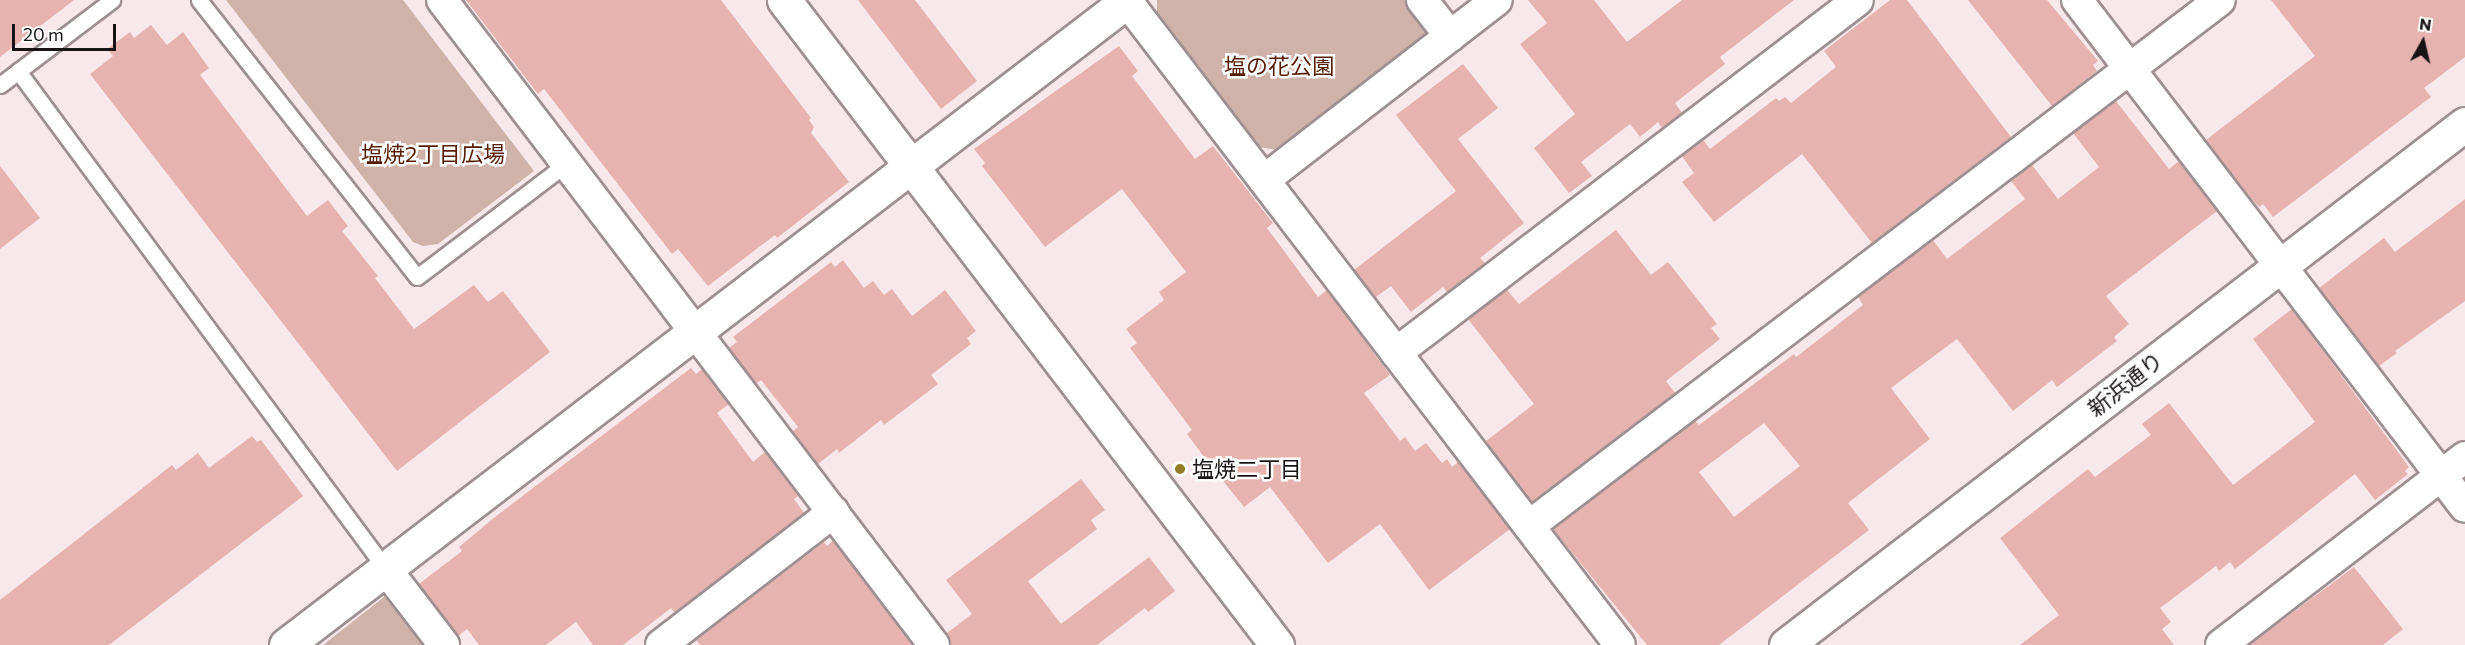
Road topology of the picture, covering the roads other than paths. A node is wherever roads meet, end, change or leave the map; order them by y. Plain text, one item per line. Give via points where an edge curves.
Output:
1 (112, 0) edge
2 (199, 0) edge
3 (442, 0) edge
4 (784, 0) edge
5 (1127, 0) edge
6 (1422, 0) edge
7 (1497, 0) edge
8 (1858, 0) edge
9 (2076, 0) edge
10 (2220, 0) edge
11 (1450, 36) junction
12 (2129, 69) junction
13 (18, 71) junction
14 (0, 85) edge
15 (2465, 124) edge
16 (567, 163) junction
17 (912, 166) junction
18 (1264, 180) junction
19 (2281, 265) junction
20 (696, 331) junction
21 (1396, 353) junction
22 (2465, 457) edge
23 (2441, 476) junction
24 (2465, 507) edge
25 (834, 513) junction
26 (1529, 526) junction
27 (385, 568) junction
28 (286, 645) edge
29 (444, 645) edge
30 (661, 645) edge
31 (934, 645) edge
32 (1277, 645) edge
33 (1620, 645) edge
34 (1786, 645) edge
35 (2221, 645) edge

1 - 13 lane
2 - 16 lane via 417,277
3 - 16 street
4 - 17 street
5 - 17 street
5 - 18 street
6 - 11 street
7 - 11 street
8 - 21 street
9 - 12 street
10 - 12 street
11 - 18 street
12 - 19 street
12 - 26 street
13 - 14 lane
13 - 27 lane
15 - 19 street, 新浜通り
16 - 20 street
17 - 20 street
17 - 32 street
18 - 21 street
19 - 23 street
19 - 34 street, 新浜通り
20 - 25 street
20 - 27 street
21 - 26 street
22 - 23 street
23 - 24 street
23 - 35 street
25 - 30 street
25 - 31 street
26 - 33 street
27 - 28 street
27 - 29 street

